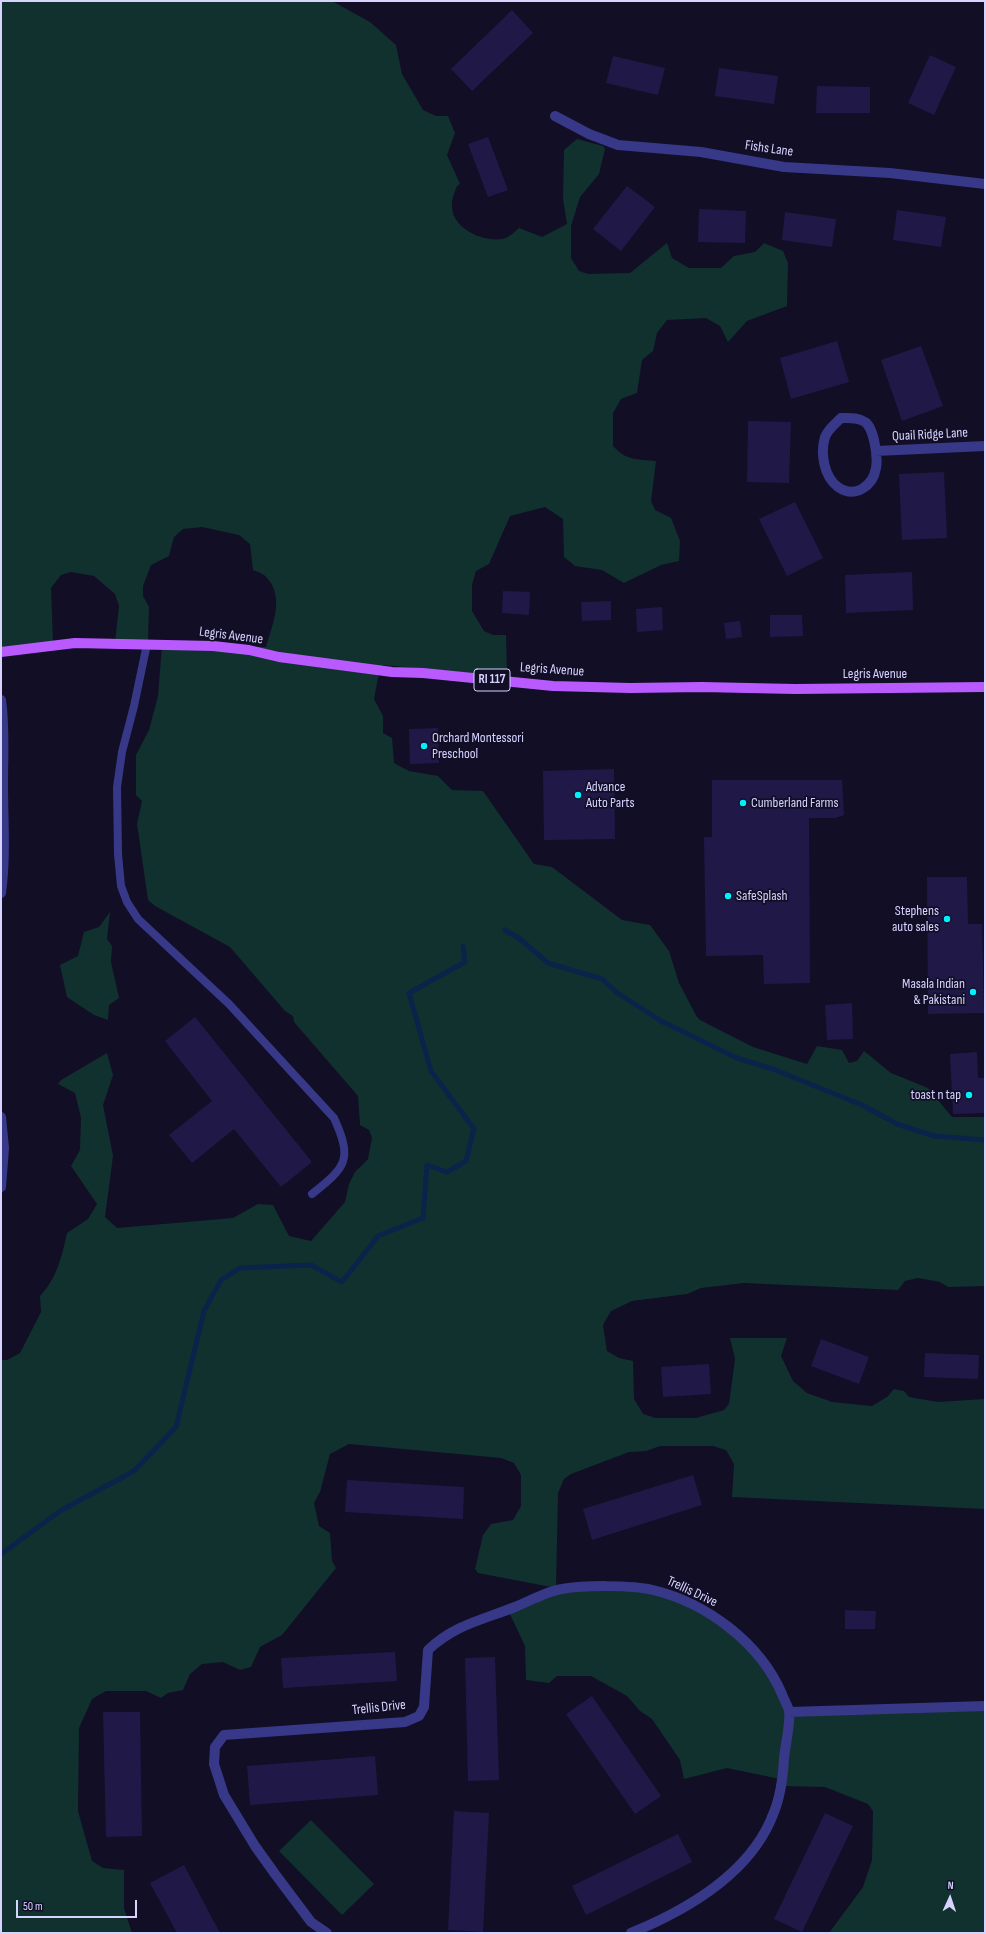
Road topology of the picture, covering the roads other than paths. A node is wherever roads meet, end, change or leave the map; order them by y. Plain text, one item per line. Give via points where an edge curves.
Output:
1 (555, 116) dead end
2 (985, 184) edge
3 (985, 446) edge
4 (876, 451) junction
5 (147, 644) junction
6 (1, 652) edge
7 (985, 687) edge
8 (1, 700) edge
9 (1, 893) edge
10 (1, 1117) edge
11 (2, 1140) edge
12 (1, 1187) edge
13 (312, 1194) dead end
14 (985, 1706) edge
15 (789, 1712) junction
16 (326, 1933) edge
17 (631, 1933) edge

1 - 2 street, Fishs Lane via 589,134 618,145 701,152 784,166 890,173
3 - 4 street, Quail Ridge Lane
4 - 4 street, Quail Ridge Lane via 872,430 866,422 859,418 841,418 826,435 823,460 833,483 842,490 854,492 861,490 871,481 876,467
5 - 6 main road, Legris Avenue / RI 117 via 75,643
5 - 7 main road, Legris Avenue / RI 117 via 213,646 392,672 553,686 795,689
5 - 13 lane via 122,752 117,787 121,886 138,919 229,1004 334,1118 345,1148 343,1162 340,1171
8 - 9 street via 4,725 5,865
10 - 11 street
11 - 12 street via 4,1148
14 - 15 street
15 - 16 street, Trellis Drive via 775,1679 758,1654 722,1623 679,1599 652,1590 608,1586 561,1589 461,1626 440,1638 428,1650 424,1707 419,1716 405,1722 224,1736 215,1747 214,1764 224,1795 275,1874 312,1922
15 - 17 street, Trellis Drive via 782,1782 774,1812 753,1849 736,1869 690,1904

